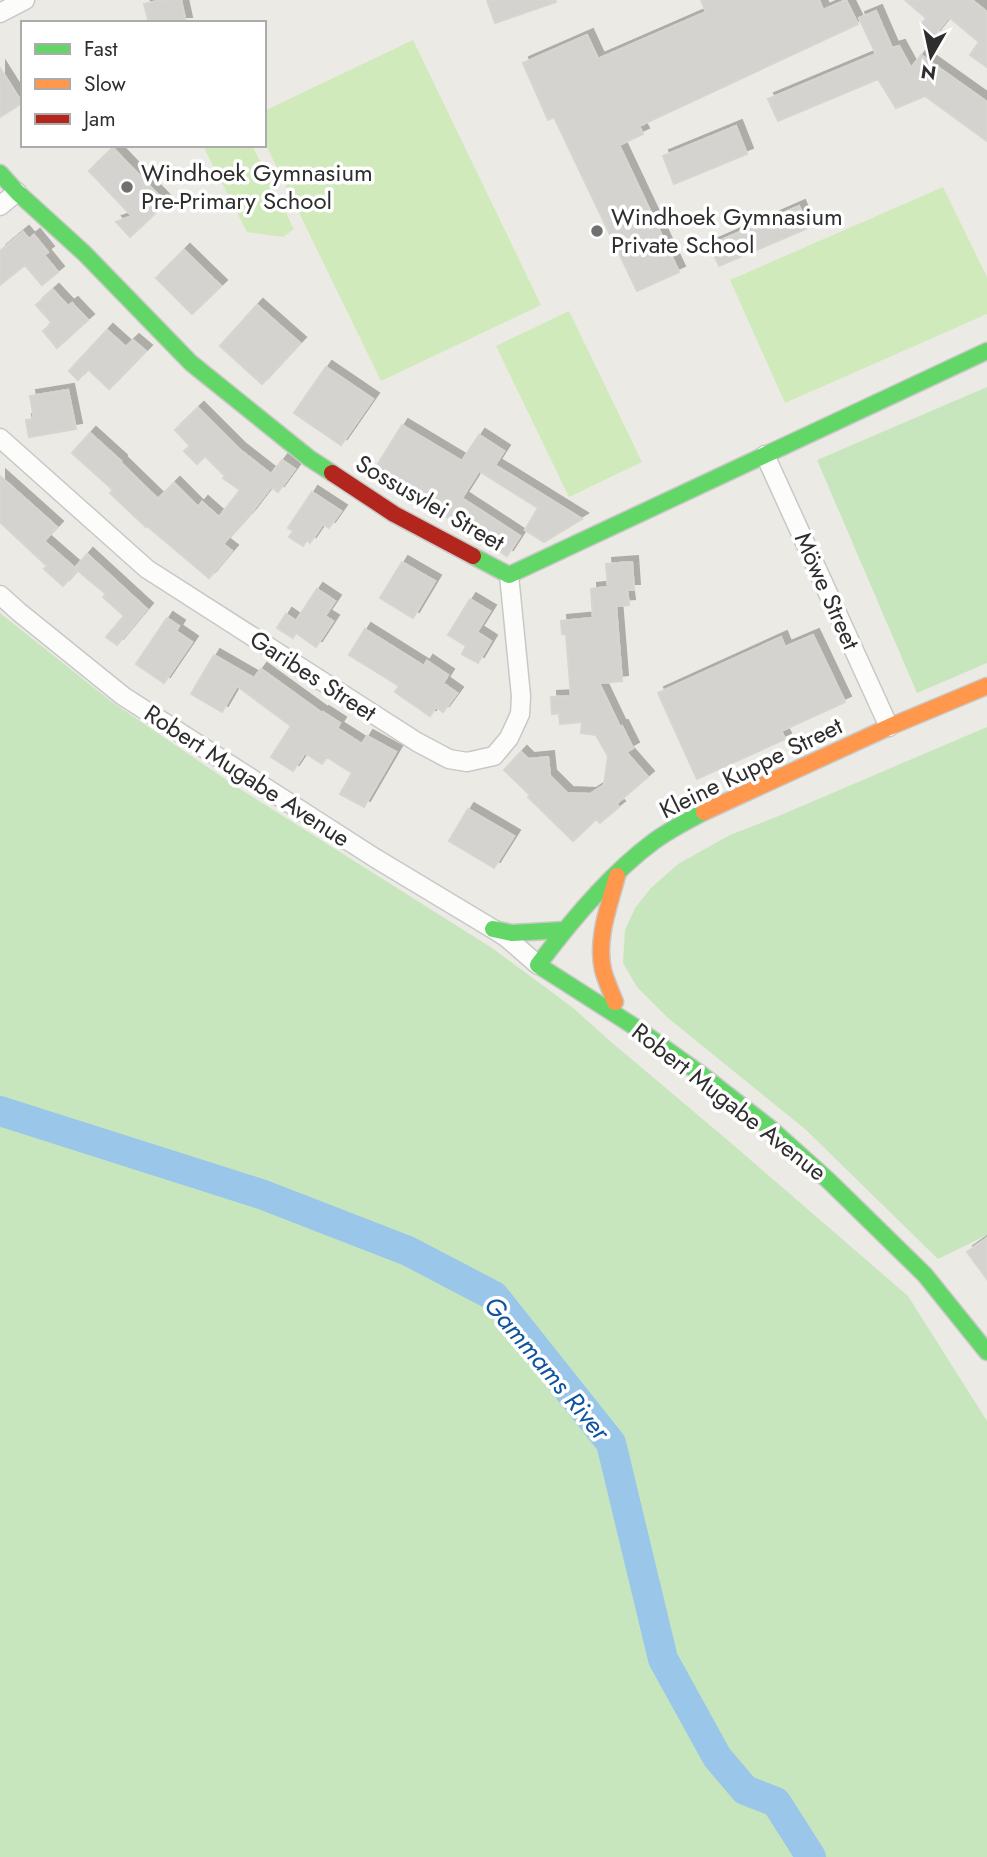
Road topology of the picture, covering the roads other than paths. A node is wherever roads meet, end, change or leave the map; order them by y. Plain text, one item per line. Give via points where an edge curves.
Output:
1 (25, 0) edge
2 (0, 13) edge
3 (0, 173) edge
4 (17, 192) junction
5 (0, 206) edge
6 (987, 351) edge
7 (0, 438) edge
8 (765, 455) junction
9 (509, 575) junction
10 (0, 595) edge
11 (987, 686) edge
12 (889, 727) junction
13 (619, 872) junction
14 (564, 930) junction
15 (500, 933) junction
16 (542, 959) junction
17 (615, 1002) junction
18 (987, 1336) edge
19 (987, 1352) edge

1 - 2 street
3 - 4 street, Sossusvlei Street
4 - 5 street
4 - 9 street, Sossusvlei Street via 191,363 309,458 394,514
6 - 8 street, Sossusvlei Street
7 - 9 street, Garibes Street via 147,569 449,759 467,762 494,756 520,714
8 - 9 street, Sossusvlei Street
8 - 12 street, Möwe Street
10 - 15 street, Robert Mugabe Avenue via 123,696 374,858
11 - 12 street, Kleine Kuppe Street
12 - 13 street, Kleine Kuppe Street via 690,819
13 - 14 street, Kleine Kuppe Street
13 - 17 street via 602,945 603,968
14 - 15 street
14 - 16 street, Kleine Kuppe Street
15 - 16 street, Robert Mugabe Avenue
16 - 17 street, Robert Mugabe Avenue
16 - 19 street, Robert Mugabe Avenue via 770,1128 925,1275
17 - 18 street, Robert Mugabe Avenue via 693,1056 815,1154 926,1262

